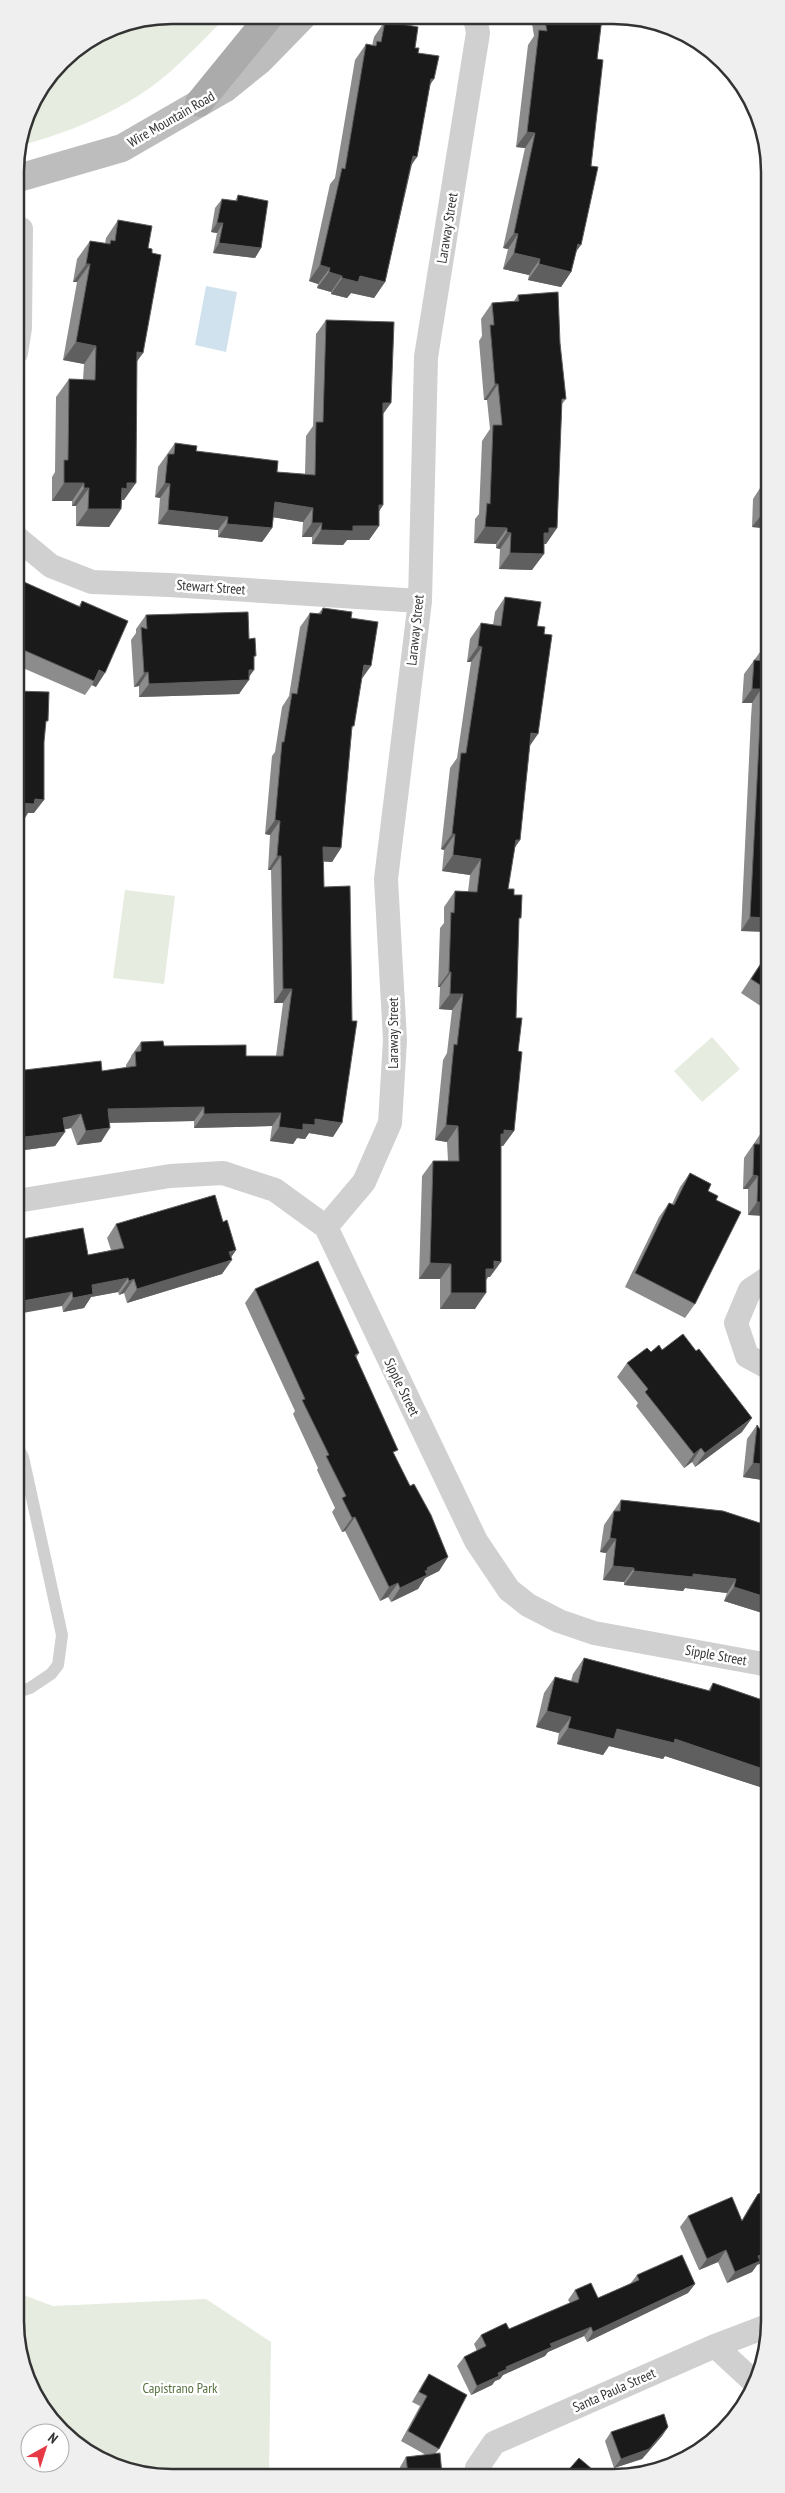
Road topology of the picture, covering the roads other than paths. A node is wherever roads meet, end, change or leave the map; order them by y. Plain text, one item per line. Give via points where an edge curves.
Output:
1 (263, 24) edge
2 (295, 24) edge
3 (476, 24) edge
4 (199, 103) junction
5 (24, 177) edge
6 (24, 544) edge
7 (420, 601) junction
8 (24, 1200) edge
9 (326, 1227) junction
10 (761, 1283) edge
11 (761, 1364) edge
12 (24, 1464) edge
13 (761, 1664) edge
14 (24, 1690) edge
15 (761, 2328) edge
16 (715, 2346) junction
17 (750, 2378) edge
18 (477, 2469) edge

1 - 4 main road
2 - 4 main road, Wire Mountain Road via 260,60 224,89
3 - 7 street, Laraway Street via 478,33 426,357
4 - 5 main road, Wire Mountain Road via 122,148
6 - 7 street, Stewart Street via 51,566 92,582
7 - 9 street, Laraway Street via 386,879 395,1040 390,1123 364,1182
8 - 9 street, Sipple Street via 170,1176 223,1173 275,1190
9 - 13 street, Sipple Street via 476,1541 508,1590 559,1621 594,1633
10 - 11 street via 750,1290 736,1323 747,1356
12 - 14 lane via 62,1635 58,1665 51,1674
15 - 16 street, Santa Paula Street
16 - 17 street
16 - 18 street, Santa Paula Street via 494,2443

